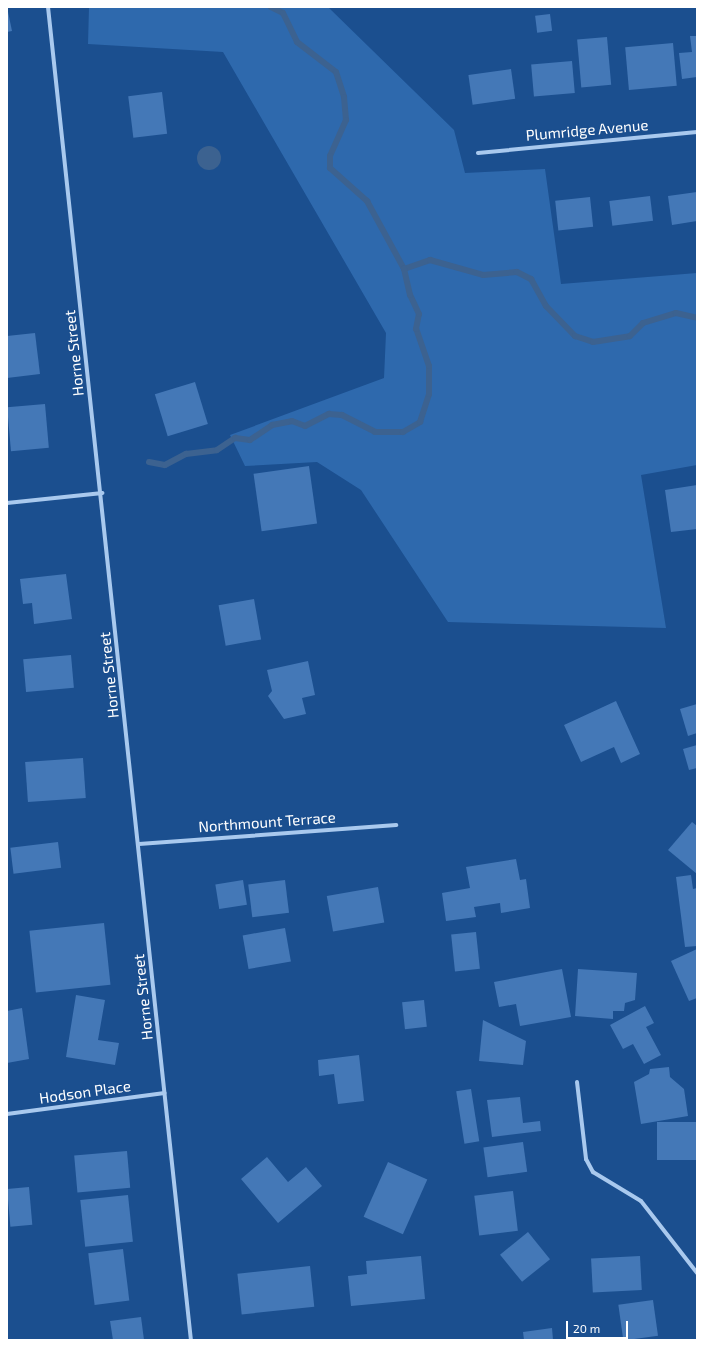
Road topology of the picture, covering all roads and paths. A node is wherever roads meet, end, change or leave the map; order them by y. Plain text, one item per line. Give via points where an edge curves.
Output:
1 (48, 7) edge
2 (697, 132) edge
3 (478, 152) dead end
4 (102, 493) junction
5 (7, 502) edge
6 (396, 825) dead end
7 (139, 844) junction
8 (577, 1082) dead end
9 (165, 1093) junction
10 (7, 1114) edge
11 (697, 1273) edge
12 (191, 1340) edge

1 - 4 street, Horne Street
2 - 3 street, Plumridge Avenue
4 - 5 street
4 - 7 street, Horne Street
6 - 7 street, Northmount Terrace
7 - 9 street, Horne Street
8 - 11 street via 586,1159 593,1172 641,1201
9 - 10 street, Hodson Place
9 - 12 street, Horne Street

